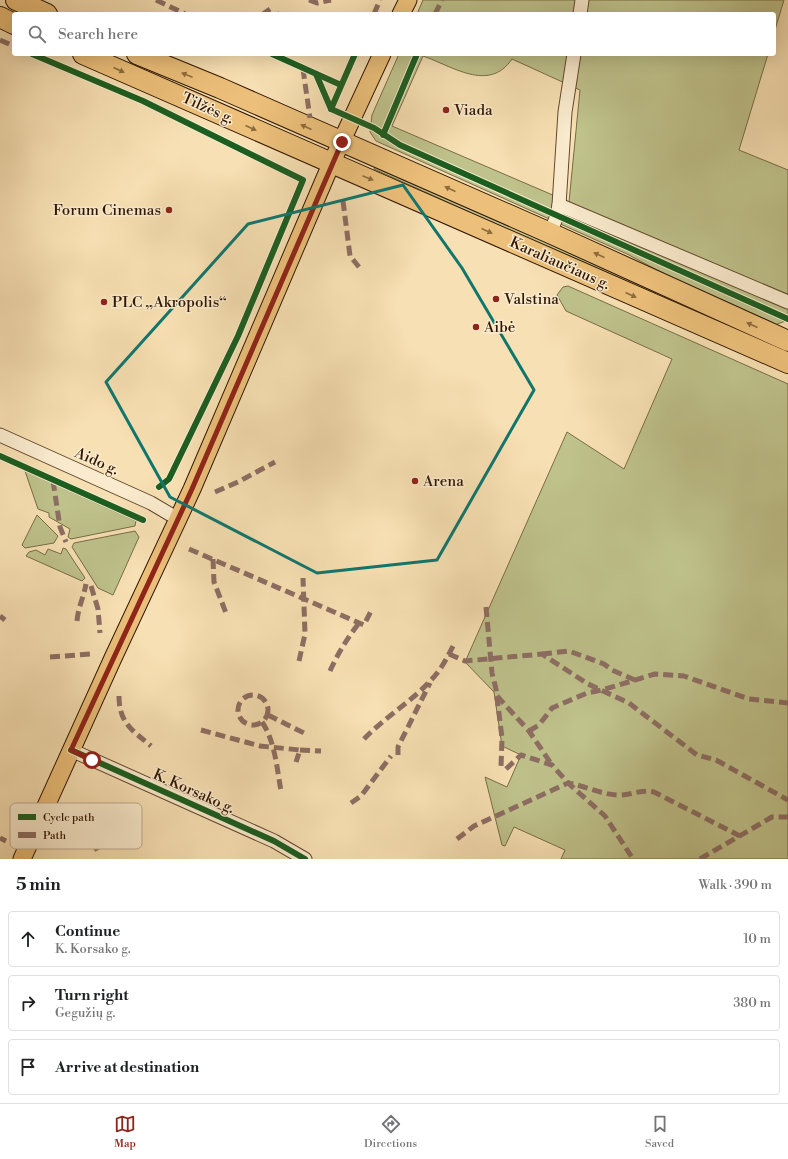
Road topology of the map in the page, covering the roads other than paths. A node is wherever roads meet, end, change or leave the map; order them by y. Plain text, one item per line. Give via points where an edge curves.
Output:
1 (16, 0) edge
2 (408, 0) edge
3 (582, 0) edge
4 (43, 12) edge
5 (402, 12) edge
6 (580, 12) edge
7 (0, 17) edge
8 (12, 23) edge
9 (88, 56) edge
10 (141, 56) edge
11 (381, 56) edge
12 (574, 56) edge
13 (342, 142) junction
14 (331, 164) junction
15 (559, 204) junction
16 (550, 233) junction
17 (788, 302) edge
18 (788, 341) edge
19 (786, 357) edge
20 (0, 435) edge
21 (178, 519) junction
22 (71, 750) junction
23 (47, 803) edge
24 (26, 849) edge
25 (22, 859) edge
26 (305, 859) edge

1 - 4 highway
2 - 5 main road
3 - 6 street
7 - 8 highway
9 -> 14 highway, Tilžės g.
13 -> 10 highway, Tilžės g.
11 - 13 main road
12 - 15 street, Karaliaučiaus g. via 566,112
13 - 14 main road
16 -> 13 highway, Karaliaučiaus g.
14 -> 19 highway, Karaliaučiaus g.
14 - 21 main road
15 - 16 street, Karaliaučiaus g.
15 - 17 street
18 -> 16 highway, Karaliaučiaus g.
20 - 21 street, Aido g. via 151,503
21 - 22 main road
22 - 23 main road
22 - 26 street, K. Korsako g. via 274,841
24 - 25 main road

